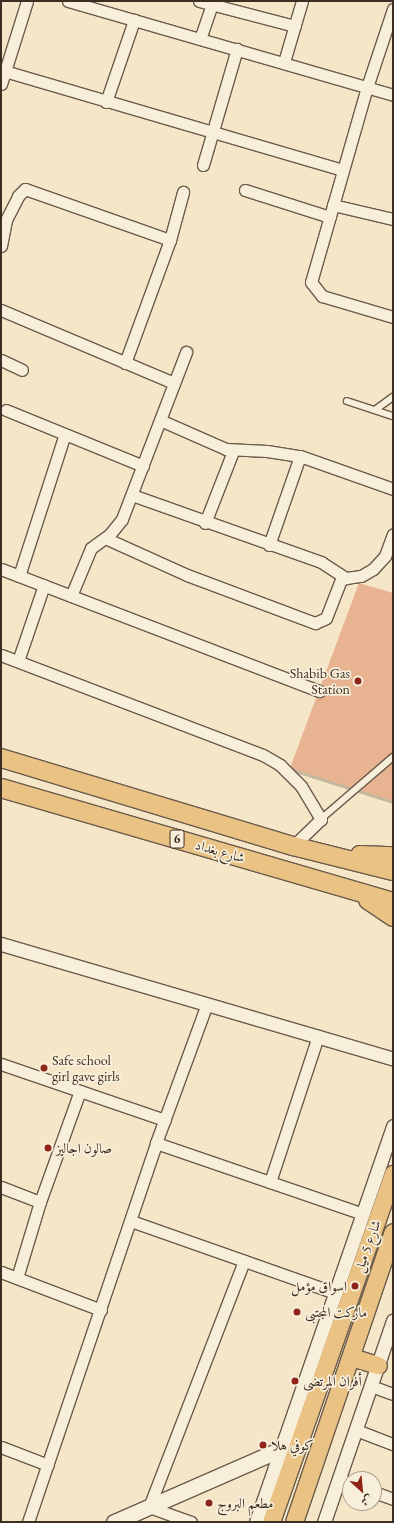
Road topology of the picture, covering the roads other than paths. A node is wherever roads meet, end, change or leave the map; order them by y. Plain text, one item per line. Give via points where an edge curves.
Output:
1 (27, 1) edge
2 (68, 1) edge
3 (199, 1) edge
4 (302, 1) edge
5 (212, 4) junction
6 (393, 9) edge
7 (134, 20) junction
8 (295, 26) junction
9 (200, 39) junction
10 (237, 49) junction
11 (284, 62) junction
12 (3, 71) edge
13 (1, 84) edge
14 (367, 87) junction
15 (393, 95) edge
16 (106, 102) junction
17 (212, 133) junction
18 (202, 165) dead end
19 (343, 170) junction
20 (245, 190) dead end
21 (183, 192) dead end
22 (333, 204) junction
23 (330, 217) junction
24 (393, 218) edge
25 (4, 219) edge
26 (170, 240) junction
27 (1, 246) edge
28 (1, 310) edge
29 (393, 317) edge
30 (186, 352) dead end
31 (1, 360) edge
32 (125, 363) junction
33 (22, 370) dead end
34 (174, 383) junction
35 (393, 397) edge
36 (347, 401) dead end
37 (6, 410) dead end
38 (375, 410) junction
39 (393, 416) edge
40 (160, 420) junction
41 (65, 434) junction
42 (233, 451) junction
43 (300, 456) junction
44 (143, 466) junction
45 (393, 489) edge
46 (132, 495) junction
47 (205, 523) junction
48 (393, 534) edge
49 (105, 538) junction
50 (269, 545) junction
51 (1, 569) edge
52 (19, 576) junction
53 (342, 577) junction
54 (44, 585) junction
55 (71, 596) junction
56 (1, 655) edge
57 (18, 661) junction
58 (319, 691) dead end
59 (393, 757) edge
60 (1, 758) edge
61 (1, 788) edge
62 (321, 819) junction
63 (293, 846) junction
64 (327, 853) junction
65 (393, 856) edge
66 (393, 871) edge
67 (352, 889) junction
68 (393, 902) edge
69 (393, 917) edge
70 (1, 944) edge
71 (207, 1004) junction
72 (318, 1036) junction
73 (393, 1059) edge
74 (1, 1064) edge
75 (80, 1091) junction
76 (165, 1120) junction
77 (393, 1126) edge
78 (156, 1143) junction
79 (393, 1174) edge
80 (270, 1182) junction
81 (1, 1187) edge
82 (40, 1202) junction
83 (363, 1214) junction
84 (131, 1221) junction
85 (393, 1232) edge
86 (244, 1261) junction
87 (1, 1272) edge
88 (17, 1278) junction
89 (335, 1293) junction
90 (101, 1310) junction
91 (393, 1321) edge
92 (326, 1339) junction
93 (390, 1342) edge
94 (351, 1357) junction
95 (378, 1365) junction
96 (371, 1386) junction
97 (393, 1394) edge
98 (356, 1430) junction
99 (393, 1444) edge
100 (1, 1447) edge
101 (281, 1449) junction
102 (48, 1465) junction
103 (346, 1471) edge
104 (342, 1485) edge
105 (382, 1495) edge
106 (393, 1499) edge
107 (149, 1507) junction
108 (28, 1522) edge
109 (114, 1522) edge
110 (191, 1522) edge
111 (256, 1522) edge
112 (271, 1522) edge
113 (294, 1522) edge
114 (324, 1522) edge

1 - 12 street
2 - 7 street
3 - 5 street
4 - 8 street
5 - 8 street
5 - 9 street
6 - 14 street
7 - 9 street
7 - 16 street
8 - 11 street
9 - 10 street
10 - 11 street
10 - 17 street
11 - 14 street
12 - 13 street
12 - 16 street
14 - 15 street
14 - 19 street
16 - 17 street
17 - 18 street
17 - 19 street
19 - 22 street
20 - 23 street
21 - 26 street
22 - 23 street
22 - 24 street
23 - 29 street via 311,282 315,289 322,296
25 - 26 street via 25,189
25 - 27 street
26 - 32 street
28 - 32 street
30 - 34 street
31 - 33 street
32 - 34 street
34 - 40 street
35 - 38 lane
36 - 38 lane
37 - 41 street
38 - 39 lane
40 - 42 street
40 - 44 street
41 - 44 street
41 - 52 street
42 - 43 street via 267,451
42 - 47 street
43 - 45 street
43 - 50 street
44 - 46 street
46 - 47 street
46 - 49 street via 119,525
47 - 50 street
48 - 53 street via 384,556 373,569 355,578
49 - 53 street via 187,575 315,623 326,618
49 - 55 street via 87,553
50 - 53 street via 321,562
51 - 52 street
52 - 54 street
54 - 55 street
54 - 57 street
55 - 58 street
56 - 57 street
57 - 62 street via 272,759 295,778
59 - 62 lane
60 - 63 highway, شارع بغداد / 6
61 - 67 highway, شارع بغداد / 6
62 - 63 street
63 - 64 highway, شارع بغداد / 6
64 - 65 highway
64 - 66 highway, شارع بغداد / 6
67 - 68 highway, شارع بغداد / 6
67 - 69 highway
70 - 71 street
71 - 72 street
71 - 76 street
72 - 73 street
72 - 80 street
74 - 75 street
75 - 76 street
75 - 82 street
76 - 78 street
77 - 83 street
78 - 80 street
78 - 84 street
79 - 92 main road, شارع 5 ميل
80 - 83 street
81 - 82 street
82 - 88 street
83 - 89 street
84 - 86 street
84 - 90 street
85 - 94 main road, شارع 5 ميل
86 - 89 street
86 - 107 street
87 - 88 street
88 - 90 street
89 - 92 street
90 - 102 street
91 - 93 street
92 - 101 street
92 - 112 main road, شارع 5 ميل
93 - 95 street
94 - 95 main road
94 - 113 main road, شارع 5 ميل
95 - 96 street
96 - 97 street
96 - 98 street
98 - 99 street
98 - 103 street
100 - 102 street
101 - 107 main road
101 - 111 street
102 - 108 street
104 - 114 street
105 - 106 street
107 - 109 main road
107 - 110 street

